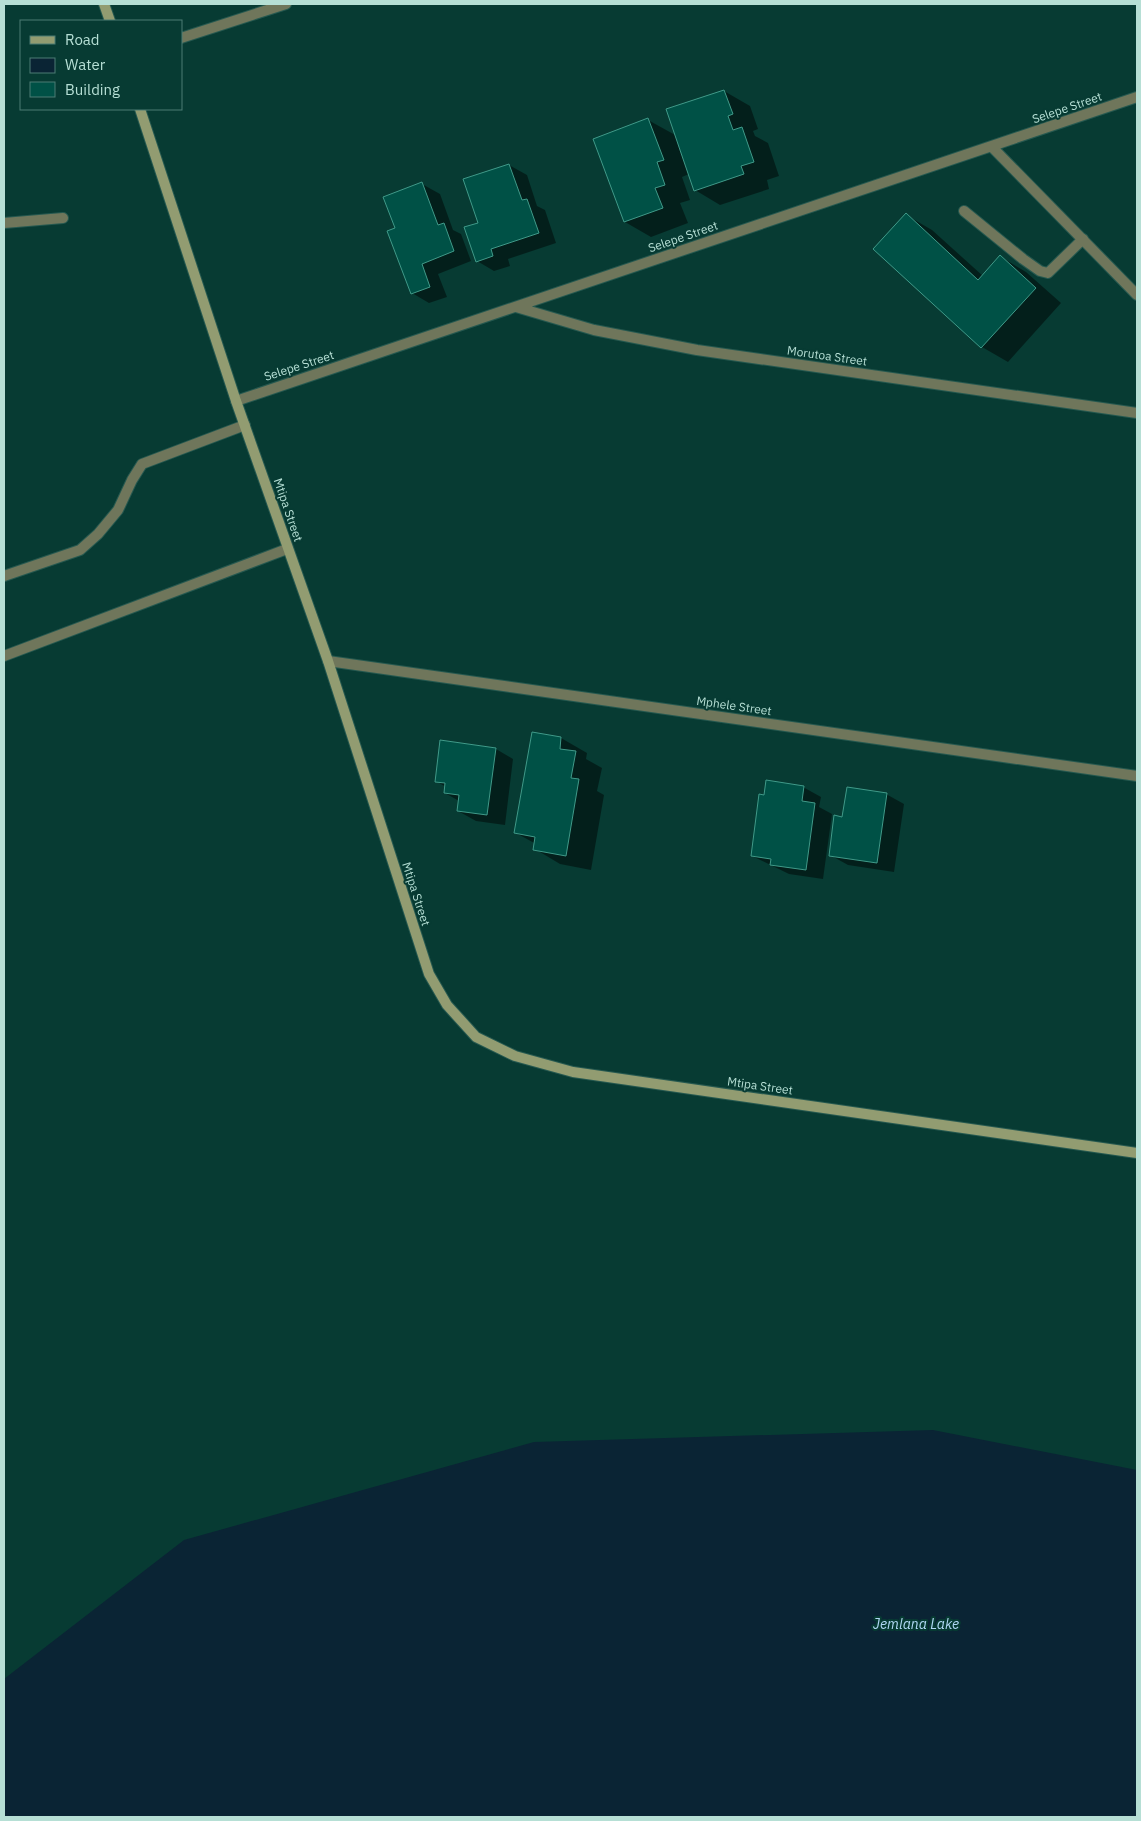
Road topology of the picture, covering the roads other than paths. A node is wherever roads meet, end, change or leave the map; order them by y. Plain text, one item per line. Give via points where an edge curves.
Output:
1 (104, 4) edge
2 (286, 4) edge
3 (110, 20) edge
4 (182, 38) edge
5 (1137, 97) edge
6 (140, 110) edge
7 (992, 147) junction
8 (964, 211) dead end
9 (63, 218) dead end
10 (4, 223) edge
11 (1082, 239) junction
12 (1137, 295) edge
13 (516, 307) junction
14 (236, 401) junction
15 (1137, 413) edge
16 (245, 426) junction
17 (288, 549) junction
18 (4, 576) edge
19 (4, 656) edge
20 (328, 662) junction
21 (1137, 776) edge
22 (1137, 1152) edge

1 - 3 street
2 - 4 street
5 - 7 street, Selepe Street
6 - 14 street, Mtipa Street
7 - 11 street
7 - 13 street, Selepe Street
8 - 11 street via 1023,259 1048,273
9 - 10 street
11 - 12 street
13 - 14 street, Selepe Street
13 - 15 street, Morutoa Street via 594,330 696,350
14 - 16 street, Mtipa Street
16 - 17 street, Mtipa Street
16 - 18 street via 142,464 118,510 80,550
17 - 19 street
17 - 20 street, Mtipa Street
20 - 21 street, Mphele Street
20 - 22 street, Mtipa Street via 429,974 447,1005 476,1037 515,1056 573,1072

